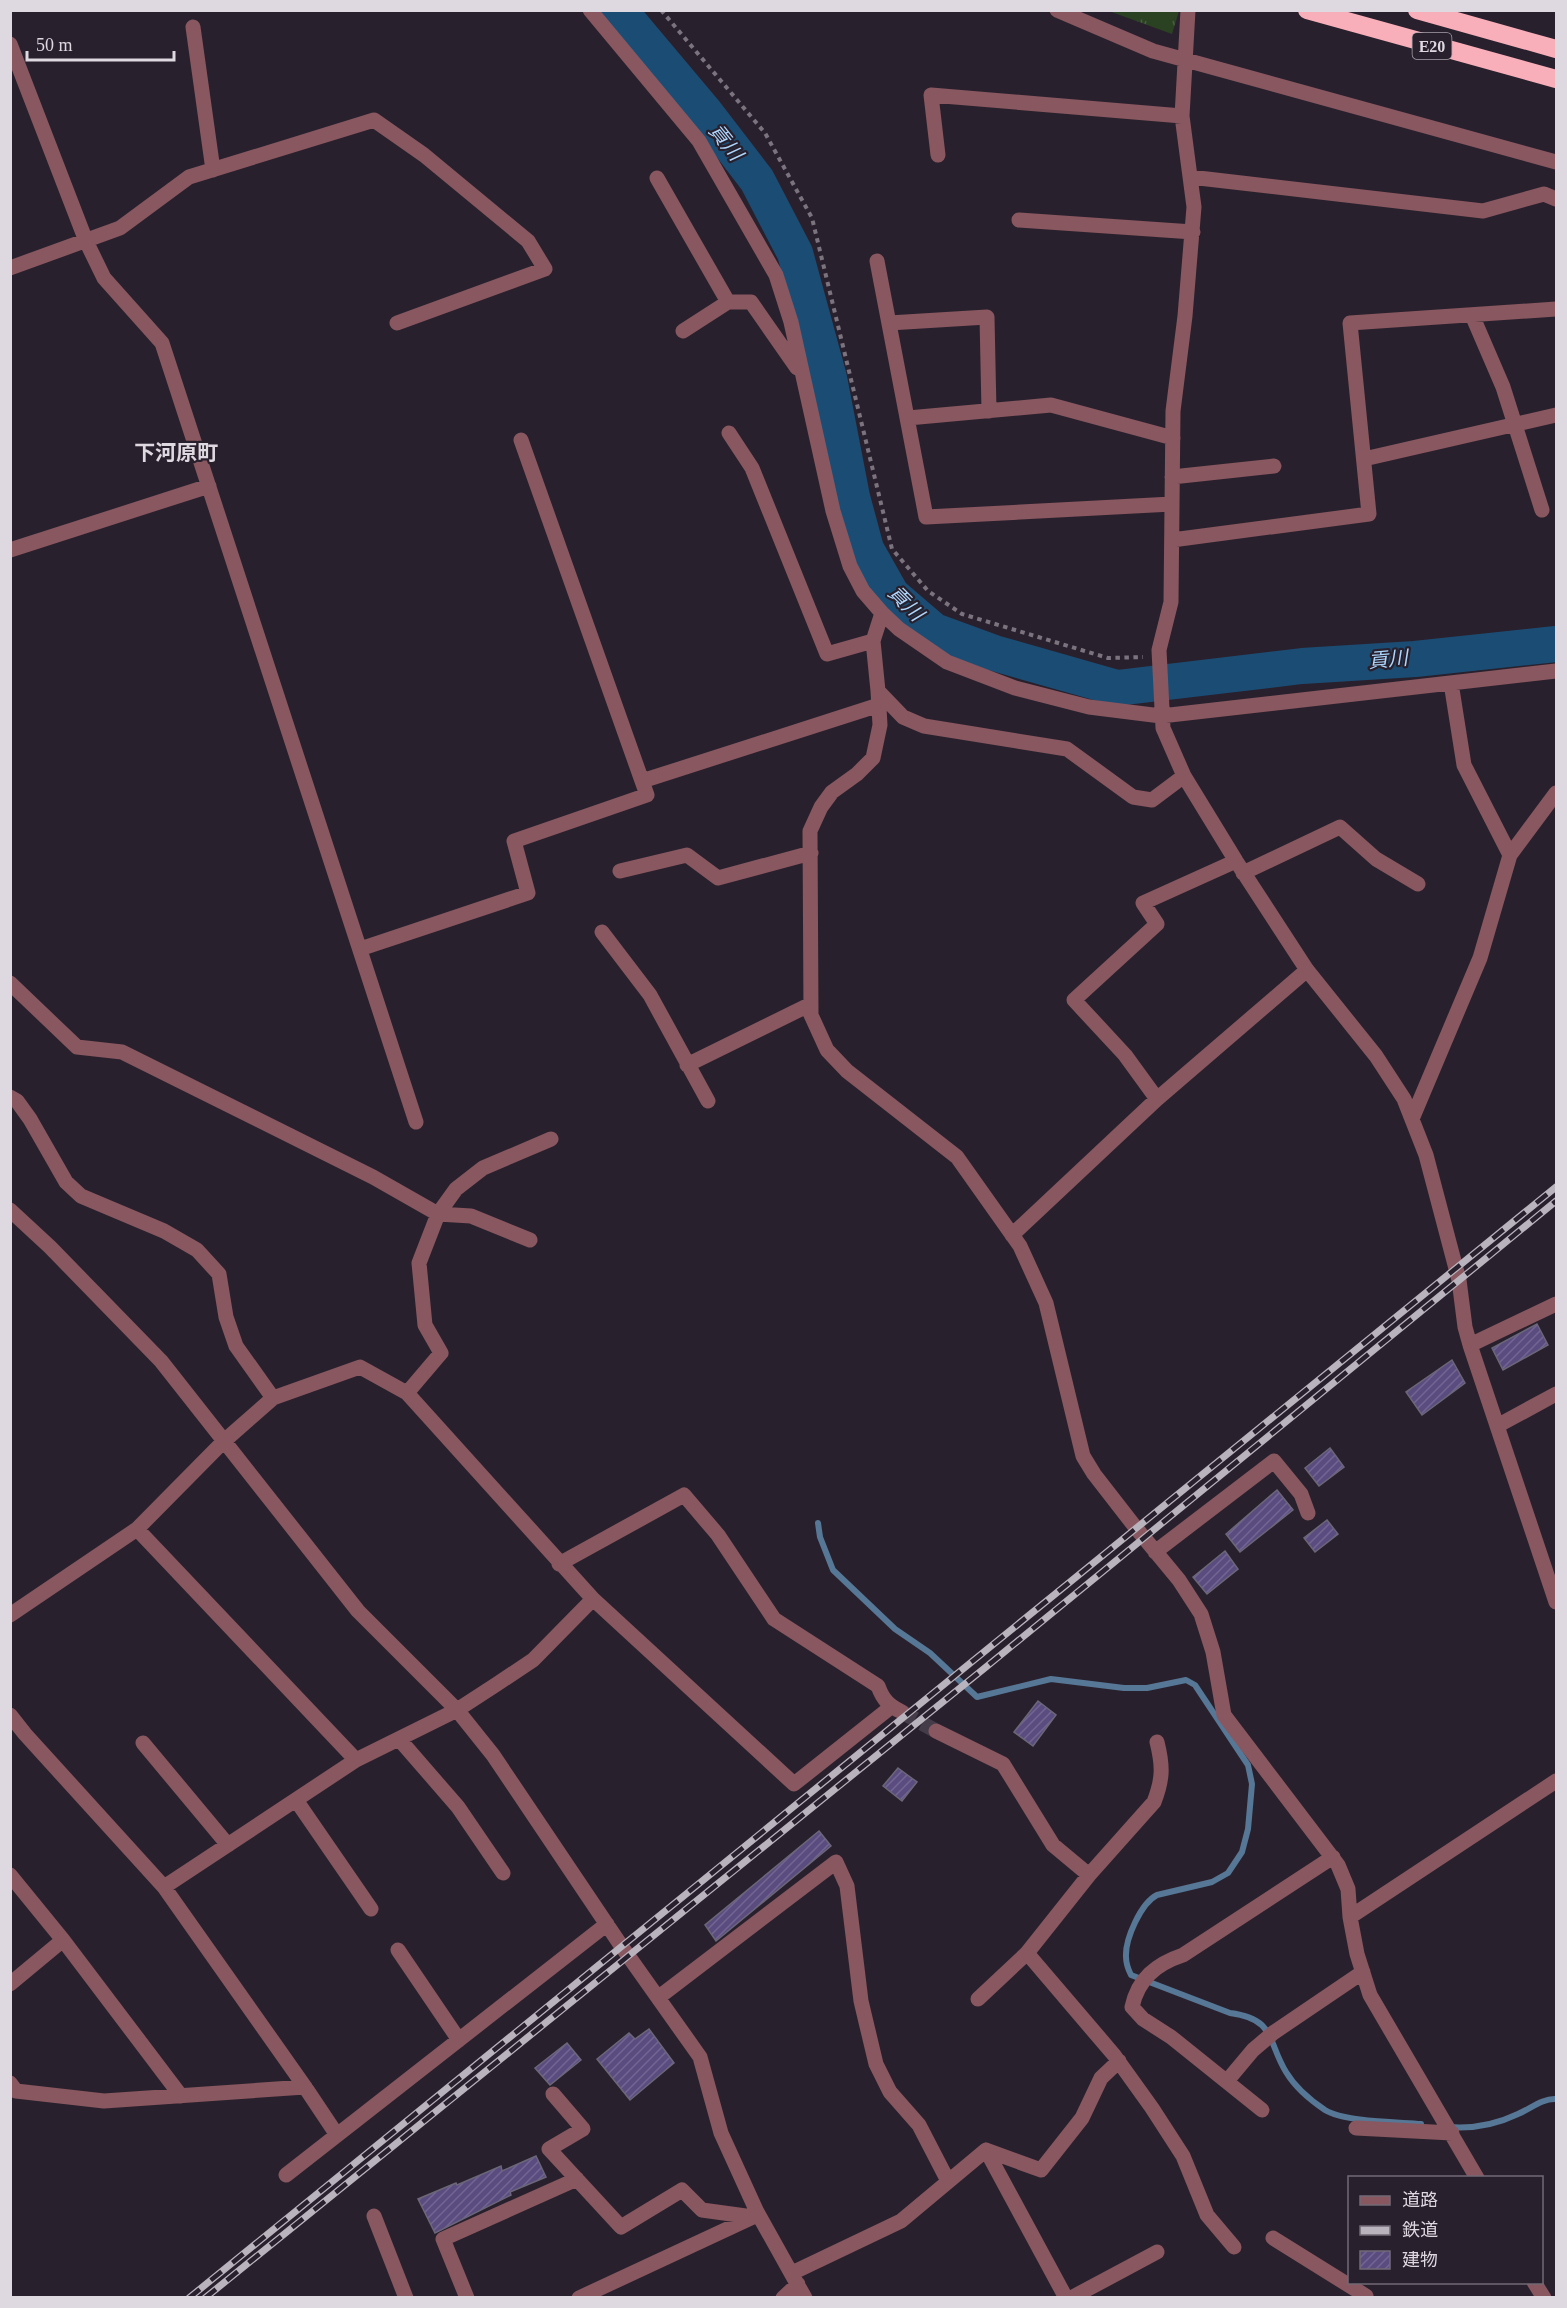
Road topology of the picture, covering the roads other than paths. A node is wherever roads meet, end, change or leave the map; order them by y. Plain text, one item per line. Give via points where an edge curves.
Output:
1 (590, 10) edge
2 (1057, 10) edge
3 (1188, 10) edge
4 (1308, 10) edge
5 (1417, 10) edge
6 (193, 27) dead end
7 (10, 44) edge
8 (1557, 49) edge
9 (1185, 59) junction
10 (15, 70) edge
11 (1557, 80) edge
12 (1182, 116) junction
13 (938, 155) dead end
14 (1557, 162) edge
15 (213, 170) junction
16 (1190, 177) junction
17 (657, 178) dead end
18 (1557, 199) edge
19 (1019, 220) dead end
20 (1193, 232) junction
21 (86, 241) junction
22 (877, 261) dead end
23 (10, 268) edge
24 (728, 302) junction
25 (1557, 309) edge
26 (1472, 315) junction
27 (889, 322) junction
28 (397, 323) dead end
29 (683, 331) dead end
30 (802, 375) junction
31 (989, 411) junction
32 (1557, 415) edge
33 (908, 418) junction
34 (1515, 424) junction
35 (729, 433) dead end
36 (1173, 438) junction
37 (521, 440) dead end
38 (1364, 459) junction
39 (1274, 466) dead end
40 (1172, 477) junction
41 (209, 486) junction
42 (1172, 504) junction
43 (1542, 510) dead end
44 (1172, 540) junction
45 (10, 550) edge
46 (882, 613) junction
47 (873, 641) junction
48 (1557, 671) edge
49 (1451, 683) junction
50 (879, 698) junction
51 (1161, 711) junction
52 (1184, 776) junction
53 (642, 782) junction
54 (1557, 793) edge
55 (811, 853) junction
56 (1510, 855) junction
57 (1240, 867) junction
58 (620, 871) dead end
59 (1418, 884) dead end
60 (602, 932) dead end
61 (360, 949) junction
62 (1307, 970) junction
63 (10, 983) edge
64 (811, 1004) junction
65 (687, 1065) junction
66 (10, 1097) edge
67 (1156, 1099) junction
68 (708, 1101) dead end
69 (1412, 1119) junction
70 (416, 1122) dead end
71 (551, 1139) dead end
72 (10, 1210) edge
73 (438, 1214) junction
74 (1012, 1235) junction
75 (530, 1240) dead end
76 (1557, 1304) edge
77 (1470, 1345) junction
78 (407, 1393) junction
79 (1557, 1394) edge
80 (273, 1398) junction
81 (1497, 1426) junction
82 (223, 1442) junction
83 (1308, 1513) dead end
84 (136, 1529) junction
85 (1155, 1552) junction
86 (559, 1564) junction
87 (593, 1599) junction
88 (1557, 1602) edge
89 (10, 1615) edge
90 (458, 1710) junction
91 (10, 1715) edge
92 (936, 1731) tunnel mouth
93 (399, 1739) junction
94 (1157, 1742) dead end
95 (143, 1743) dead end
96 (356, 1760) junction
97 (1557, 1781) edge
98 (296, 1800) junction
99 (228, 1845) junction
100 (1333, 1857) junction
101 (502, 1873) dead end
102 (10, 1875) edge
103 (1089, 1875) junction
104 (164, 1887) junction
105 (371, 1909) dead end
106 (1350, 1917) junction
107 (607, 1924) junction
108 (63, 1940) junction
109 (398, 1950) dead end
110 (1027, 1953) junction
111 (1363, 1972) junction
112 (10, 1984) edge
113 (659, 1997) junction
114 (978, 1999) dead end
115 (459, 2040) junction
116 (1119, 2061) junction
117 (1227, 2081) junction
118 (10, 2083) edge
119 (305, 2087) junction
120 (553, 2094) dead end
121 (181, 2096) junction
122 (1262, 2110) dead end
123 (1356, 2128) dead end
124 (1452, 2133) junction
125 (337, 2135) junction
126 (986, 2150) junction
127 (286, 2175) dead end
128 (1475, 2176) edge
129 (577, 2179) junction
130 (948, 2181) junction
131 (755, 2214) junction
132 (374, 2216) dead end
133 (1273, 2238) dead end
134 (1234, 2247) dead end
135 (1157, 2253) dead end
136 (795, 2278) junction
137 (1535, 2284) edge
138 (406, 2298) edge
139 (467, 2298) edge
140 (579, 2298) edge
141 (783, 2298) edge
142 (805, 2298) edge
143 (1066, 2298) edge
144 (1071, 2298) edge
145 (1365, 2298) edge
146 (1544, 2298) edge

1 - 30 street via 699,141 752,230 776,275
2 - 9 street via 1153,51
3 - 9 street
4 - 11 highway, E20
5 - 8 highway, E20
6 - 15 street
7 - 10 street
9 - 12 street
9 - 14 street
10 - 21 street
12 - 13 street via 931,95
12 - 16 street
15 - 21 street via 189,177 120,228
15 - 28 street via 374,120 424,155 528,242 545,269
16 - 18 street via 1483,211 1544,194
16 - 20 street
17 - 24 street
19 - 20 street
20 - 36 street
21 - 23 street
21 - 41 street via 104,278 162,343
22 - 27 street
24 - 29 street
24 - 30 street via 751,302
25 - 26 street
26 - 34 street
26 - 38 street via 1350,323
27 - 31 street via 987,317
27 - 33 street
30 - 46 street via 833,511 850,566 863,591
31 - 33 street
31 - 36 street via 1051,405
32 - 34 street
33 - 42 street via 926,516
34 - 38 street
34 - 43 street
35 - 47 street via 752,468 827,654
36 - 40 street
37 - 53 street
38 - 44 street via 1369,514
39 - 40 street
40 - 42 street
41 - 45 street
41 - 61 street
42 - 44 street
44 - 51 street via 1171,602 1159,650
46 - 47 street
46 - 51 street via 947,662 1015,688 1089,707
47 - 50 street
48 - 49 street
49 - 51 street
49 - 56 street via 1464,765
50 - 52 street via 903,717 924,726 1067,749 1133,797 1152,800
50 - 53 street
50 - 55 street via 880,725 873,758 832,792 821,807 810,831
51 - 52 street via 1166,736
52 - 57 street
53 - 61 street via 647,795 514,841 528,893
54 - 56 street
55 - 58 street via 718,878 687,855
55 - 64 street
56 - 69 street via 1480,958
57 - 59 street via 1340,827 1376,859
57 - 62 street
57 - 67 street via 1143,903 1157,924 1074,1000 1125,1055
60 - 65 street via 650,995
61 - 70 street
62 - 67 street
62 - 69 street via 1376,1056
63 - 73 street via 76,1047 122,1052 373,1177
64 - 65 street
64 - 74 street via 811,1015 827,1050 847,1071 957,1157
65 - 68 street
66 - 80 street via 30,1119 66,1182 81,1196 164,1231 197,1250 219,1274 226,1317 236,1346
67 - 74 street
69 - 77 street via 1426,1155 1456,1268
71 - 73 street via 483,1168 456,1190
72 - 82 street via 161,1361
73 - 75 street via 471,1216
73 - 78 street via 419,1263 425,1325 441,1353
74 - 85 street via 1046,1304 1083,1456
76 - 77 street
77 - 81 street
78 - 80 street via 360,1367
78 - 86 street
79 - 81 street
80 - 82 street
81 - 88 street
82 - 84 street
82 - 90 street via 358,1611
83 - 85 street via 1301,1494 1274,1461
84 - 89 street
84 - 96 street
85 - 100 street via 1201,1614 1213,1652 1224,1715
86 - 87 street
86 - 87 street via 684,1495 718,1536 774,1619 878,1686 883,1698 897,1709 794,1784
87 - 90 street via 533,1660
90 - 93 street
90 - 107 street via 493,1755
91 - 104 street
92 - 103 street via 1003,1764 1053,1845
93 - 96 street
93 - 101 street via 458,1807
94 - 103 street via 1163,1767 1154,1802
95 - 99 street
96 - 98 street
97 - 106 street
98 - 99 street
98 - 105 street
99 - 104 street
100 - 106 street via 1348,1889
100 - 117 street via 1141,1981 1132,2007
102 - 108 street
103 - 110 street
104 - 119 street
106 - 111 street
107 - 113 street
107 - 115 street
108 - 112 street
108 - 121 street
109 - 115 street
110 - 114 street
110 - 116 street
111 - 117 street via 1273,2033
111 - 124 street via 1370,1995
113 - 130 street via 836,1862 847,1886 861,2001 876,2064 890,2092 919,2125
113 - 131 street via 700,2057 721,2133
115 - 125 street
116 - 126 street via 1101,2078 1082,2118 1041,2170
116 - 134 street via 1183,2156 1208,2215
117 - 122 street
118 - 121 street via 16,2091 104,2101
119 - 121 street
119 - 125 street
120 - 129 street via 583,2129 549,2149
123 - 124 street
124 - 128 street
125 - 127 street
126 - 130 street
126 - 143 street
129 - 131 street via 621,2227 682,2190 702,2210
129 - 139 street via 443,2240
130 - 136 street via 901,2221
131 - 136 street
131 - 140 street
132 - 138 street
133 - 145 street
135 - 144 street
136 - 141 street
136 - 142 street
137 - 146 street

